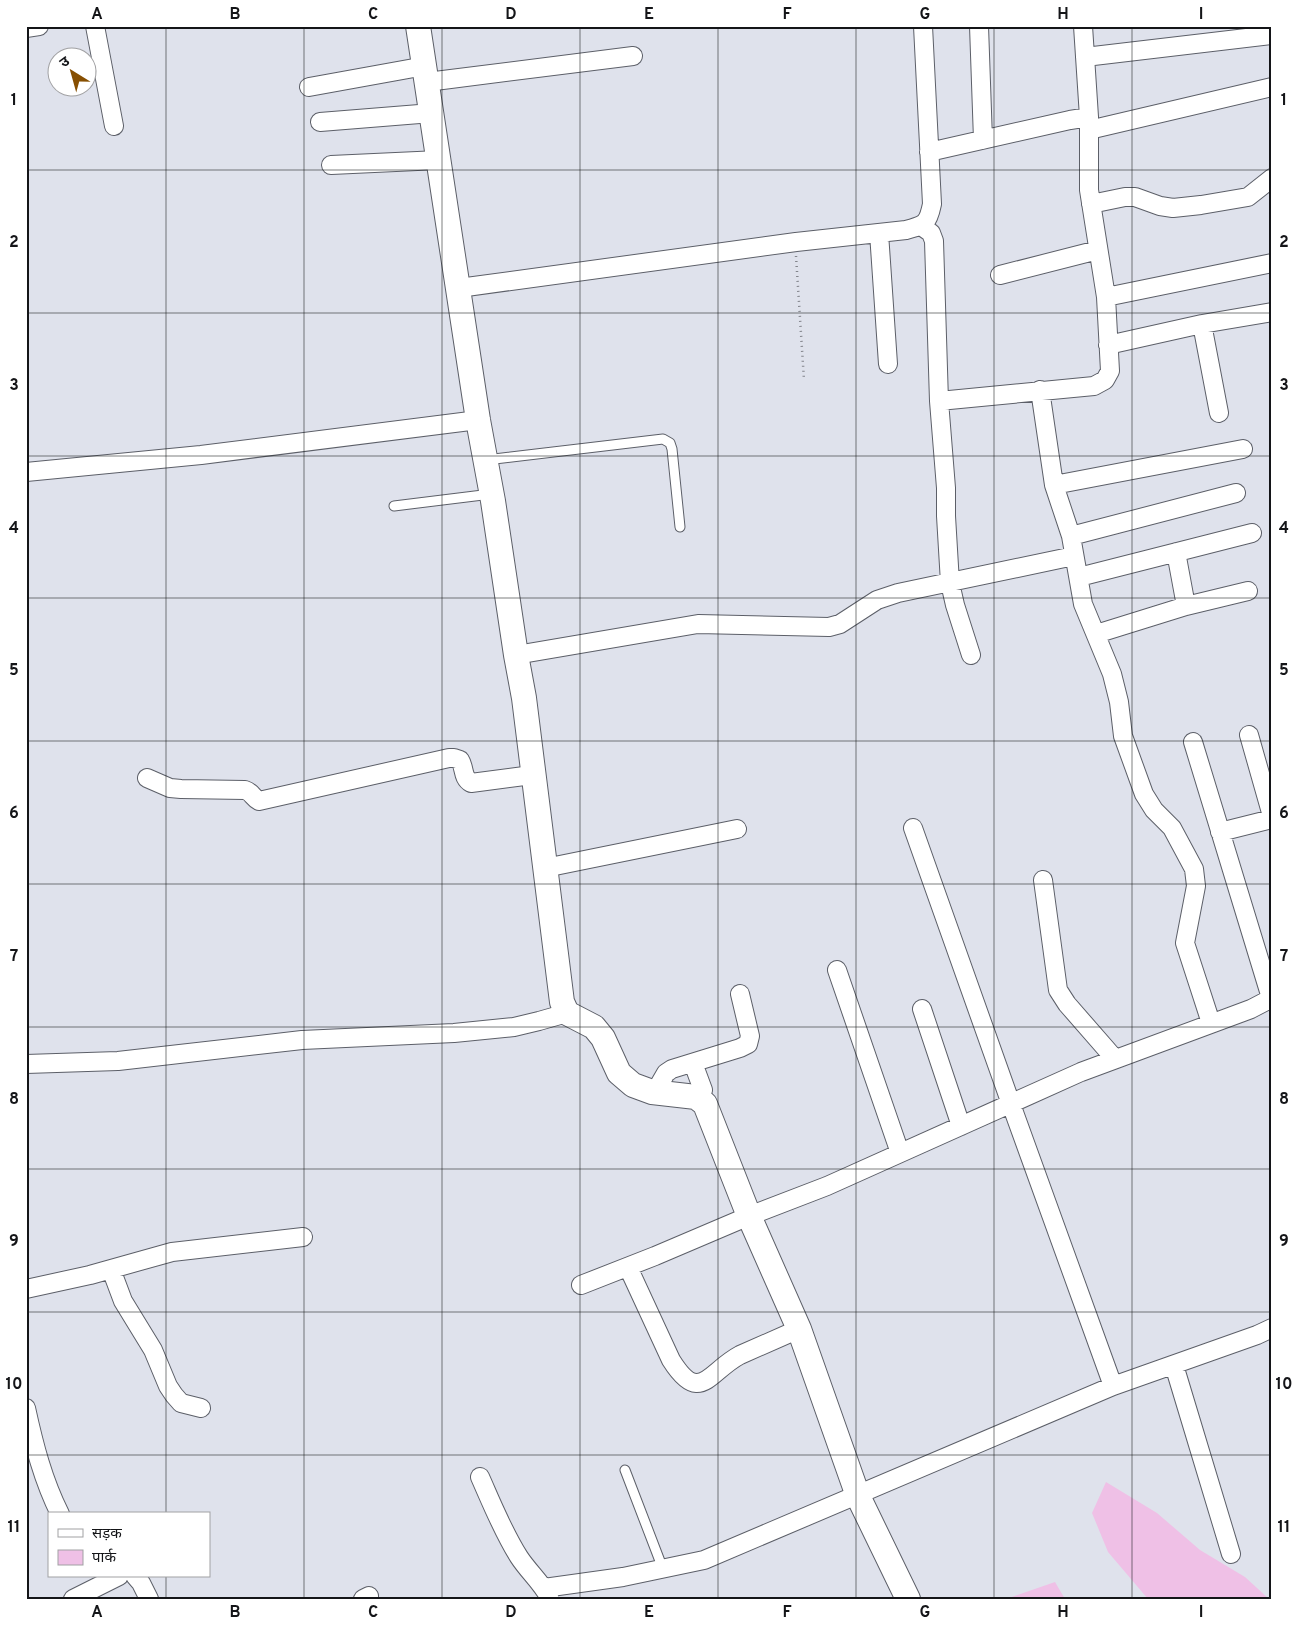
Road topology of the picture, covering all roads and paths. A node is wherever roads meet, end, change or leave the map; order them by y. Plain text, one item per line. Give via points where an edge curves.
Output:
1 (39, 26) edge
2 (95, 26) edge
3 (418, 26) edge
4 (923, 26) edge
5 (979, 26) edge
6 (1083, 26) edge
7 (26, 28) edge
8 (1272, 35) edge
9 (633, 56) dead end
10 (1085, 57) junction
11 (426, 74) junction
12 (309, 87) dead end
13 (1272, 87) edge
14 (432, 113) junction
15 (320, 122) dead end
16 (1089, 124) junction
17 (114, 126) dead end
18 (983, 140) junction
19 (929, 152) junction
20 (439, 160) junction
21 (332, 165) dead end
22 (1272, 178) edge
23 (1091, 204) junction
24 (922, 226) junction
25 (879, 233) junction
26 (796, 242) junction
27 (1098, 250) junction
28 (1272, 263) edge
29 (1000, 275) dead end
30 (459, 288) junction
31 (1106, 297) junction
32 (1272, 312) edge
33 (1202, 324) junction
34 (1108, 345) junction
35 (888, 364) dead end
36 (804, 380) dead end
37 (1040, 390) junction
38 (939, 401) junction
39 (1219, 413) dead end
40 (478, 420) junction
41 (1243, 449) dead end
42 (486, 460) junction
43 (26, 472) edge
44 (1054, 484) junction
45 (492, 494) junction
46 (1236, 494) dead end
47 (394, 506) dead end
48 (680, 527) dead end
49 (1252, 533) dead end
50 (1071, 536) junction
51 (1176, 552) junction
52 (1074, 556) junction
53 (1079, 577) junction
54 (950, 582) junction
55 (1248, 591) dead end
56 (1186, 606) junction
57 (1096, 634) junction
58 (516, 655) junction
59 (971, 655) dead end
60 (1249, 735) dead end
61 (1193, 742) dead end
62 (532, 775) junction
63 (147, 778) dead end
64 (1272, 817) edge
65 (737, 828) dead end
66 (913, 828) dead end
67 (1220, 832) junction
68 (545, 868) junction
69 (1043, 880) dead end
70 (838, 970) dead end
71 (740, 994) dead end
72 (1272, 998) edge
73 (922, 1009) dead end
74 (567, 1013) junction
75 (1210, 1023) junction
76 (1115, 1059) junction
77 (693, 1063) junction
78 (26, 1064) edge
79 (655, 1092) junction
80 (696, 1097) junction
81 (1011, 1104) junction
82 (962, 1126) junction
83 (900, 1153) junction
84 (749, 1216) junction
85 (303, 1237) dead end
86 (628, 1267) junction
87 (111, 1269) junction
88 (581, 1285) dead end
89 (26, 1289) edge
90 (799, 1328) junction
91 (1272, 1328) edge
92 (1174, 1364) junction
93 (1113, 1386) junction
94 (26, 1408) edge
95 (201, 1408) dead end
96 (625, 1470) dead end
97 (480, 1477) dead end
98 (858, 1496) junction
99 (59, 1512) edge
100 (1231, 1554) dead end
101 (664, 1569) junction
102 (116, 1578) edge
103 (137, 1578) edge
104 (546, 1593) edge
105 (73, 1599) edge
106 (149, 1599) edge
107 (908, 1599) edge

1 - 7 street
2 - 17 street
3 - 11 street
4 - 19 street
5 - 18 street
6 - 10 street
8 - 10 street
9 - 11 street
10 - 16 street
11 - 12 street
11 - 14 street
13 - 16 street
14 - 15 street
14 - 20 street
16 - 18 street via 1070,120
16 - 23 street
18 - 19 street
19 - 24 street via 932,204 929,218
20 - 21 street
20 - 30 street
22 - 23 street via 1248,197 1201,205 1173,208 1135,197
23 - 27 street
24 - 25 street
24 - 38 street via 931,233 934,242
25 - 26 street
25 - 35 street
26 - 30 street
26 - 36 path
27 - 29 street
27 - 31 street
28 - 31 street
30 - 40 street
31 - 34 street
32 - 33 street
33 - 34 street
33 - 39 street
34 - 37 street via 1110,371 1105,380 1094,386
37 - 38 street
37 - 44 street
38 - 54 street
40 - 42 street
40 - 43 street via 201,455
41 - 44 street
42 - 45 street
42 - 48 lane via 662,439 670,443 672,449
44 - 50 street
45 - 47 lane
45 - 58 street
46 - 50 street
49 - 51 street
50 - 52 street
51 - 53 street
51 - 56 street
52 - 53 street
52 - 54 street
53 - 57 street via 1083,604
54 - 58 street via 898,592 829,627 698,624
54 - 59 street
55 - 56 street
56 - 57 street
57 - 75 street via 1116,688 1123,736 1141,788 1154,810 1172,828 1194,869 1196,886 1185,943
58 - 62 street
60 - 64 street
61 - 67 street
62 - 63 street via 471,783 465,777 460,760 449,758 259,801 245,790 170,788
62 - 68 street
64 - 67 street
65 - 68 street
66 - 81 street
67 - 72 street
68 - 74 street via 562,1002
69 - 76 street via 1058,990
70 - 83 street
71 - 77 street via 750,1038 748,1044
72 - 75 street
73 - 82 street
74 - 78 street via 514,1026 454,1032 302,1040 118,1061
74 - 79 street via 594,1027 603,1038 619,1073 633,1085
75 - 76 street
76 - 81 street
77 - 79 street via 666,1072
77 - 80 street via 703,1090
79 - 80 street
80 - 84 street via 710,1114
81 - 82 street
81 - 93 street
82 - 83 street
83 - 84 street
84 - 86 street
84 - 90 street
85 - 87 street via 172,1252
86 - 88 street
86 - 90 street via 671,1360 679,1372 694,1384 706,1380 740,1355
87 - 89 street
87 - 95 street via 123,1301 153,1350 168,1386 181,1403
90 - 98 street
91 - 92 street
92 - 93 street
92 - 100 street
93 - 98 street
94 - 99 street via 35,1449
96 - 101 lane
97 - 104 street via 517,1555
98 - 101 street via 704,1560
98 - 107 street
101 - 104 street
102 - 105 street
103 - 106 street

